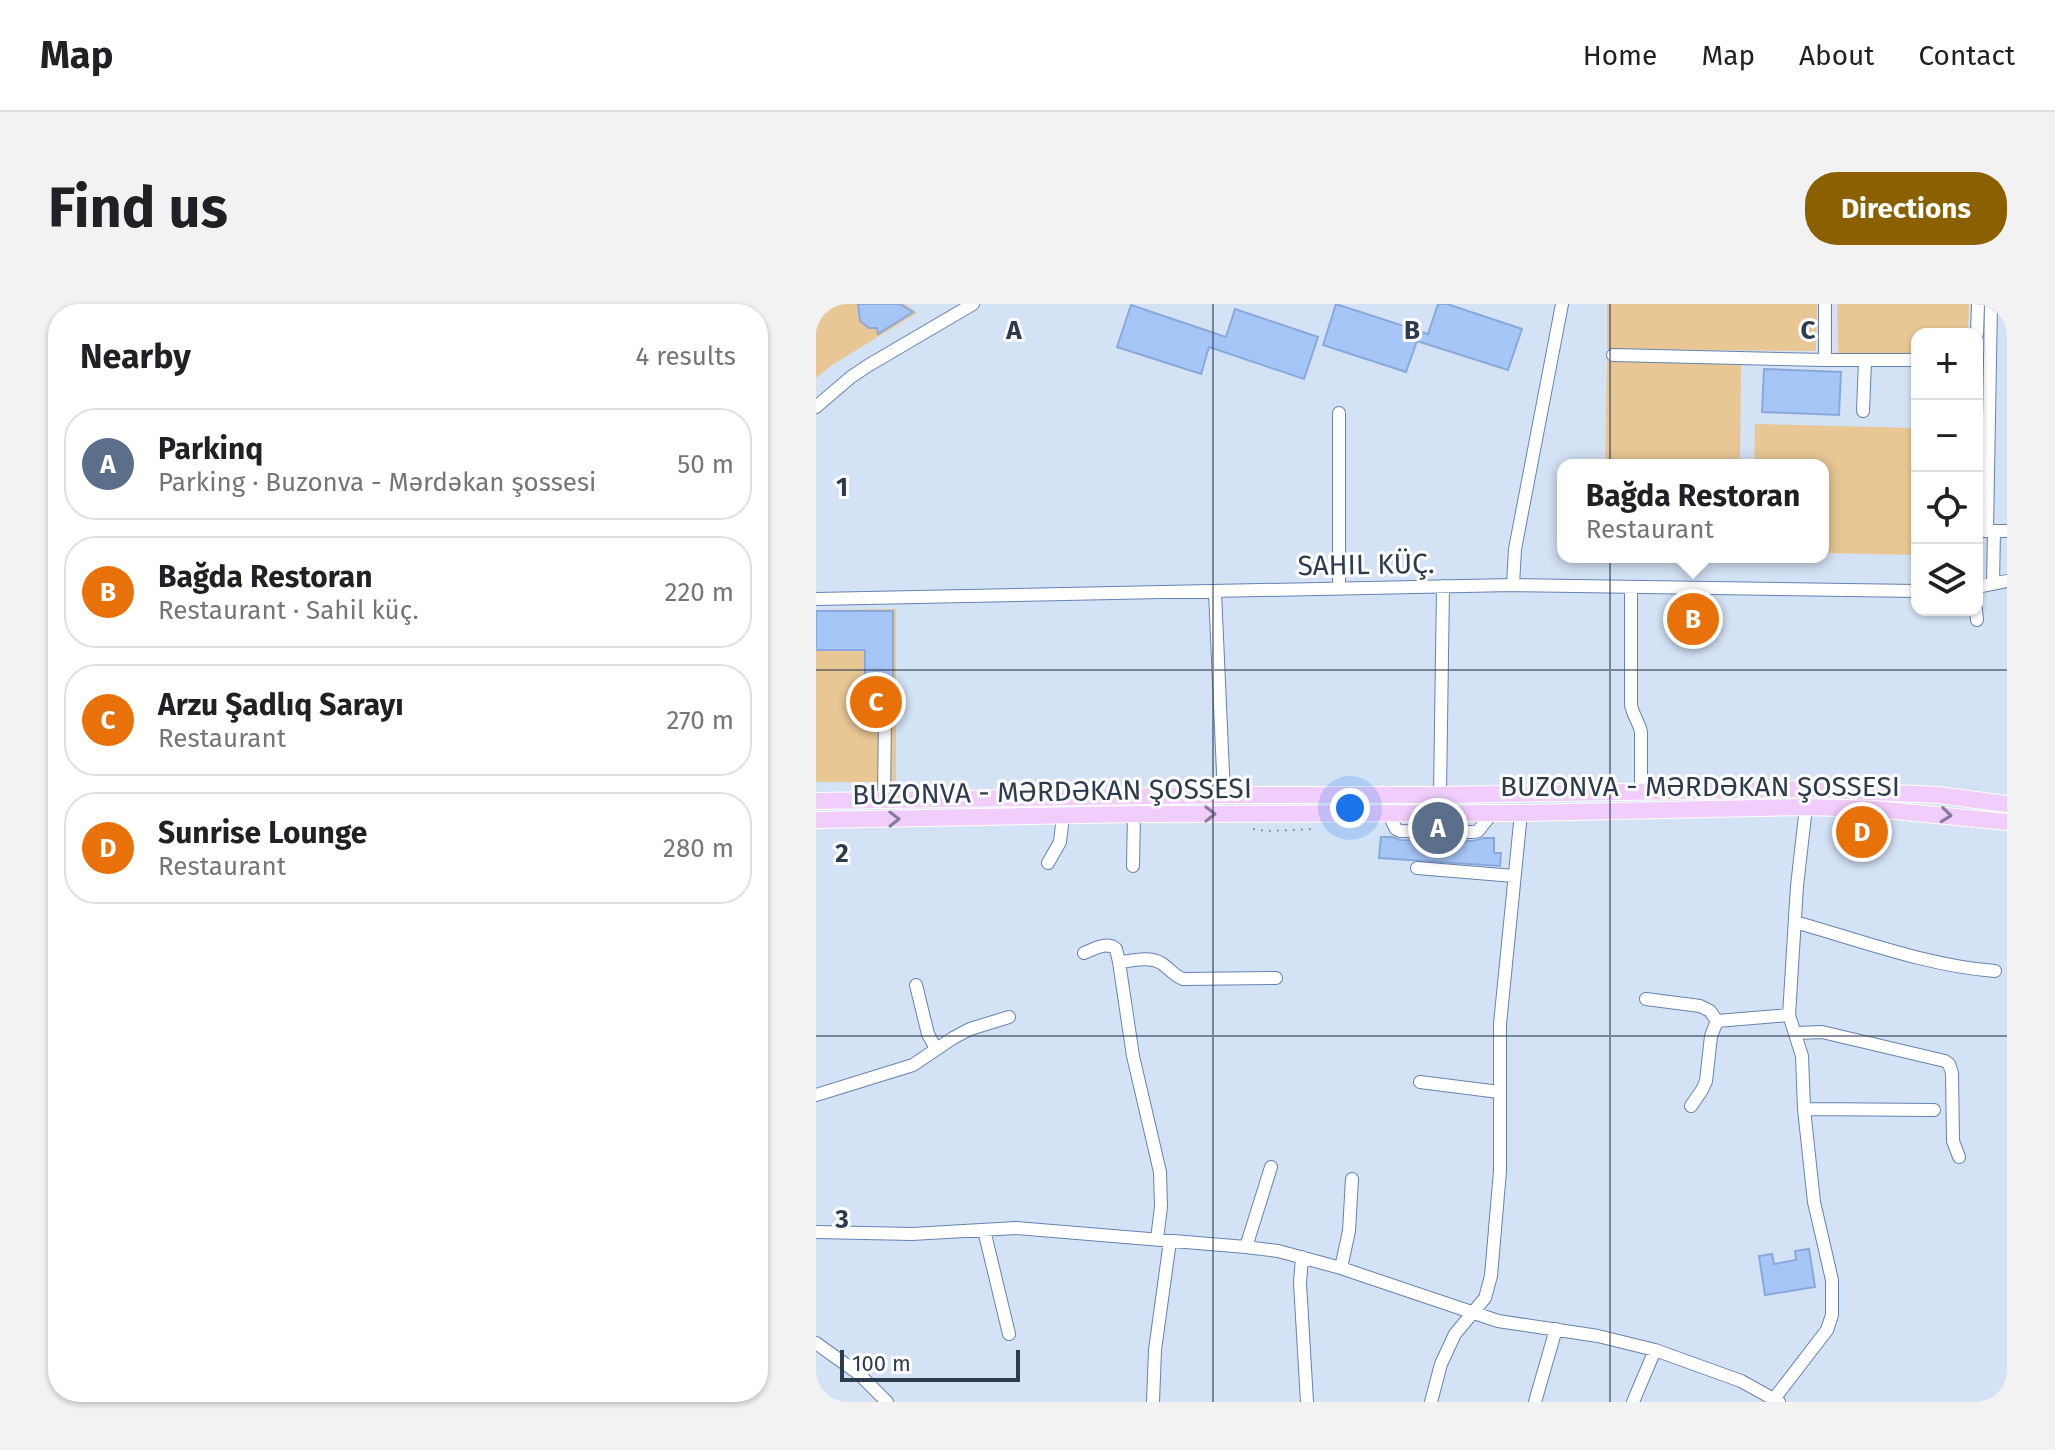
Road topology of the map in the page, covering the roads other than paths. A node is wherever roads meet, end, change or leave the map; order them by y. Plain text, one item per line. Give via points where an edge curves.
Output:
1 (973, 304) edge
2 (1562, 304) edge
3 (1825, 304) edge
4 (1978, 304) edge
5 (1991, 304) edge
6 (1977, 328) edge
7 (1613, 355) dead end
8 (1825, 360) junction
9 (1911, 360) edge
10 (1865, 361) junction
11 (816, 407) edge
12 (1863, 411) dead end
13 (1339, 413) dead end
14 (1991, 531) edge
15 (2007, 581) edge
16 (1993, 584) junction
17 (1513, 585) junction
18 (1443, 586) junction
19 (1983, 586) edge
20 (1631, 587) junction
21 (1339, 589) junction
22 (1911, 591) edge
23 (1215, 592) junction
24 (816, 599) edge
25 (885, 716) dead end
26 (1641, 792) junction
27 (1224, 795) junction
28 (1440, 795) junction
29 (816, 801) edge
30 (884, 801) junction
31 (2007, 804) edge
32 (1806, 807) junction
33 (1521, 813) junction
34 (1134, 814) junction
35 (1063, 816) junction
36 (816, 820) edge
37 (2007, 822) edge
38 (1048, 863) dead end
39 (1133, 866) dead end
40 (1417, 868) dead end
41 (1514, 876) junction
42 (1795, 922) junction
43 (1084, 953) dead end
44 (1119, 962) junction
45 (1995, 971) dead end
46 (1276, 978) dead end
47 (916, 985) dead end
48 (1646, 999) dead end
49 (1789, 1015) junction
50 (1009, 1017) dead end
51 (1717, 1021) junction
52 (1796, 1033) junction
53 (936, 1049) junction
54 (1420, 1082) dead end
55 (1499, 1092) junction
56 (816, 1095) edge
57 (1691, 1106) dead end
58 (1804, 1109) junction
59 (1934, 1110) dead end
60 (1959, 1157) dead end
61 (1271, 1167) dead end
62 (1352, 1179) dead end
63 (984, 1230) junction
64 (816, 1232) edge
65 (1163, 1240) junction
66 (1246, 1247) junction
67 (1302, 1257) junction
68 (1341, 1268) junction
69 (1471, 1313) junction
70 (1556, 1329) junction
71 (1009, 1334) dead end
72 (816, 1343) edge
73 (1655, 1350) junction
74 (1756, 1396) edge
75 (1777, 1400) edge
76 (887, 1402) edge
77 (1153, 1402) edge
78 (1307, 1402) edge
79 (1431, 1402) edge
80 (1535, 1402) edge
81 (1633, 1402) edge

1 - 11 street via 869,365
2 - 17 street via 1515,549
3 - 8 street
4 - 6 street
5 - 14 street
7 - 8 street
8 - 10 street
9 - 10 street
10 - 12 street
13 - 21 street
14 - 16 street
15 - 16 street
16 - 19 street
17 - 18 street, SAHIL KÜÇ.
17 - 20 street, SAHIL KÜÇ.
18 - 21 street, SAHIL KÜÇ.
18 - 28 street
20 - 22 street, SAHIL KÜÇ.
20 - 26 street via 1631,704 1641,732
21 - 23 street, SAHIL KÜÇ.
23 - 24 street, SAHIL KÜÇ.
23 - 27 street
25 - 30 street
26 - 28 main road
26 - 31 main road via 1877,791
27 - 28 main road
27 - 30 main road
29 - 30 main road
32 - 33 main road, BUZONVA - MƏRDƏKAN ŞOSSESI
32 -> 37 main road, BUZONVA - MƏRDƏKAN ŞOSSESI
32 - 42 street
34 -> 33 main road, BUZONVA - MƏRDƏKAN ŞOSSESI
33 - 41 street
34 - 35 main road, BUZONVA - MƏRDƏKAN ŞOSSESI
34 - 39 street
36 -> 35 main road, BUZONVA - MƏRDƏKAN ŞOSSESI
35 - 38 street via 1060,842
40 - 41 street
41 - 55 street
42 - 45 street via 1925,959
42 - 49 street
43 - 44 street via 1110,945
44 - 46 street via 1157,961 1183,979
44 - 65 street via 1133,1056 1160,1172
47 - 53 street
48 - 51 street via 1700,1006
49 - 51 street
49 - 52 street
50 - 53 street via 970,1029
51 - 57 street via 1706,1081
52 - 58 street
52 - 60 street via 1822,1032 1949,1064 1953,1141
53 - 56 street via 900,1070
54 - 55 street
55 - 69 street via 1500,1171 1491,1276 1489,1291
58 - 59 street
58 - 75 street via 1817,1223 1832,1280 1832,1315
61 - 66 street
62 - 68 street
63 - 64 street
63 - 65 street
63 - 71 street
65 - 66 street
65 - 77 street
66 - 67 street
67 - 68 street
67 - 78 street
68 - 69 street
69 - 70 street
69 - 79 street via 1441,1364
70 - 73 street
70 - 80 street
72 - 76 street
73 - 74 street via 1725,1374
73 - 81 street
74 - 75 street

